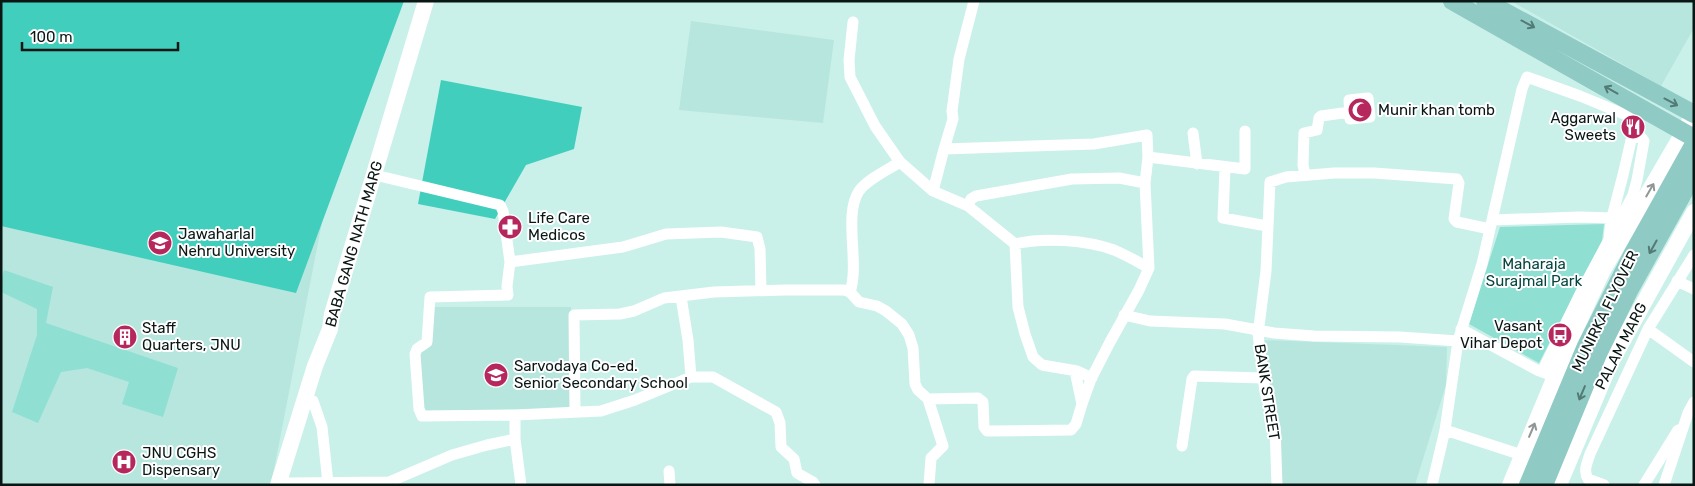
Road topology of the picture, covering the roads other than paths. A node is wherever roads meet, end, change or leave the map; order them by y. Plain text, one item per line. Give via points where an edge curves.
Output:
1 (426, 1) edge
2 (434, 1) edge
3 (974, 1) edge
4 (1452, 1) edge
5 (1486, 1) edge
6 (852, 22) dead end
7 (416, 50) junction
8 (1574, 70) junction
9 (1580, 96) junction
10 (1350, 112) dead end
11 (1639, 113) junction
12 (1694, 114) edge
13 (1245, 131) dead end
14 (1193, 134) dead end
15 (1632, 138) junction
16 (1690, 138) edge
17 (944, 148) junction
18 (1148, 157) junction
19 (900, 162) junction
20 (1197, 164) junction
21 (1225, 168) junction
22 (1694, 174) edge
23 (1305, 175) junction
24 (378, 176) junction
25 (1145, 183) junction
26 (933, 191) junction
27 (968, 206) junction
28 (1694, 212) edge
29 (1612, 218) junction
30 (1491, 224) junction
31 (1267, 226) junction
32 (1609, 239) junction
33 (1015, 244) junction
34 (1694, 255) edge
35 (510, 262) junction
36 (1149, 268) junction
37 (1677, 281) junction
38 (1694, 289) edge
39 (761, 291) junction
40 (850, 292) junction
41 (681, 297) junction
42 (336, 315) junction
43 (1124, 315) junction
44 (1258, 329) junction
45 (1462, 329) junction
46 (1648, 329) junction
47 (1458, 341) junction
48 (1694, 362) edge
49 (1075, 371) junction
50 (1549, 374) junction
51 (691, 377) junction
52 (1092, 378) junction
53 (1263, 378) junction
54 (928, 399) junction
55 (313, 401) junction
56 (1694, 402) edge
57 (1082, 404) junction
58 (575, 412) junction
59 (1688, 413) junction
60 (515, 415) junction
61 (1445, 430) junction
62 (515, 439) junction
63 (1182, 446) dead end
64 (1522, 455) junction
65 (669, 471) dead end
66 (1517, 482) edge
67 (328, 483) junction
68 (285, 484) edge
69 (521, 485) edge
70 (670, 485) edge
71 (815, 485) edge
72 (929, 485) edge
73 (1277, 485) edge
74 (1432, 485) edge
75 (1534, 485) edge
76 (1544, 485) edge
77 (1559, 485) edge
78 (1604, 485) edge
79 (1644, 485) edge
80 (1664, 485) edge

1 - 7 street, BABA GANG NATH MARG
2 - 7 street, BABA GANG NATH MARG
3 - 17 street via 959,59 953,119
4 - 8 main road
5 -> 12 main road
6 - 19 street via 850,77 875,126
7 - 24 street, BABA GANG NATH MARG
8 - 9 street
11 -> 8 main road
9 - 11 street
9 - 30 street via 1526,77
10 - 23 street via 1320,116 1317,130 1304,132 1302,165
11 - 15 street
11 - 16 main road
12 - 16 street
13 - 21 street via 1245,169
14 - 20 street
15 - 29 street
15 - 32 street via 1641,137 1644,141 1637,180 1630,202
50 -> 16 street via 1602,272
16 - 66 main road, MUNIRKA FLYOVER
17 - 18 street via 1094,144 1147,135
17 - 26 street
18 - 20 street
18 - 25 street
19 - 26 street
19 - 40 street via 864,185 857,196 853,212 854,262
20 - 21 street
21 - 31 street via 1223,218
22 -> 76 main road, MUNIRKA FLYOVER via 1629,290 1598,354
23 - 30 street via 1374,173 1457,179 1455,221
23 - 31 street, BANK STREET via 1286,176 1270,182
24 - 35 street via 501,206
24 - 42 street, BABA GANG NATH MARG via 352,281
25 - 27 street via 1119,178 1072,179 976,196
25 - 36 street
26 - 27 street
27 - 33 street
28 - 77 street, PALAM MARG via 1610,364
29 - 30 street via 1578,217
29 - 32 street
30 - 45 street
31 - 44 street, BANK STREET via 1266,271
32 - 50 street via 1583,288
33 - 36 street via 1055,241 1100,246
33 - 49 street via 1018,307 1033,357 1042,365
34 - 37 street
35 - 39 street via 623,247 666,234 721,232 757,237
35 - 60 street via 508,295 430,297 427,342 415,354 422,416
36 - 43 street
37 - 38 street
37 - 46 street
39 - 40 street
39 - 41 street via 714,292
40 - 54 street via 859,302 886,311 906,330 913,348 915,384
41 - 51 street
41 - 58 street via 664,298 620,314 574,316
42 - 55 street, BABA GANG NATH MARG
42 - 68 street, BABA GANG NATH MARG via 315,366
43 - 44 street via 1150,321 1225,324
43 - 52 street
44 - 47 street via 1314,336
44 - 53 street, BANK STREET
45 - 47 street
45 - 50 street
46 - 48 street
46 - 78 street via 1586,467 1588,480
47 - 61 street
49 - 52 street
49 - 57 street
64 -> 50 street
51 - 58 street via 618,406
51 - 71 street via 713,377 776,412 781,446 794,459 797,472
52 - 57 street
53 - 63 street via 1194,376
53 - 73 street, BANK STREET via 1275,427
54 - 57 street via 978,398 982,402 987,431 1071,430
54 - 72 street via 943,446 932,458
55 - 67 street via 322,427
55 - 68 street, BABA GANG NATH MARG
56 - 59 street
58 - 60 street
59 - 79 street
59 - 80 street
60 - 62 street
61 - 64 street
61 - 74 street
62 - 67 street via 452,455 389,482
62 - 69 street
64 - 66 street
65 - 70 street
66 - 75 street
67 - 68 street

